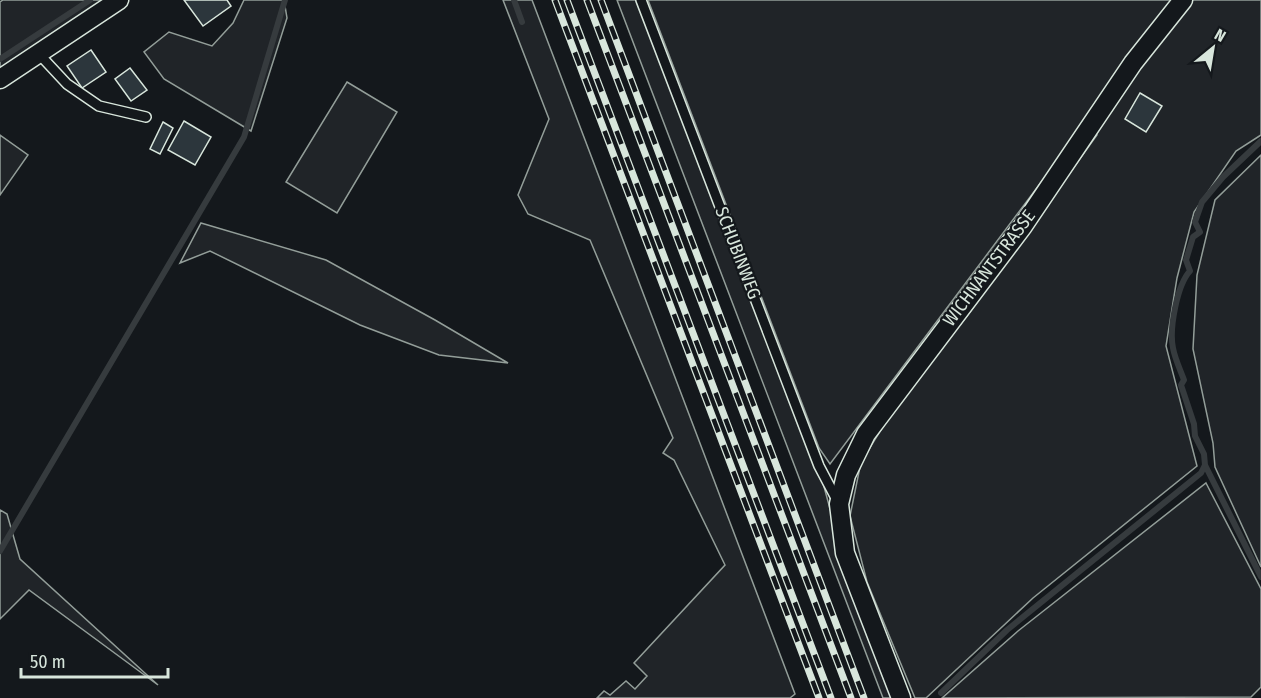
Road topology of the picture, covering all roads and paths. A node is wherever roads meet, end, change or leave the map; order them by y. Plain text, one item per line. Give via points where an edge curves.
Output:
1 (119, 0) edge
2 (641, 0) edge
3 (1183, 0) edge
4 (39, 54) junction
5 (0, 79) edge
6 (147, 117) dead end
7 (839, 504) junction
8 (901, 698) edge

1 - 4 street
2 - 7 lane, SCHUBINWEG via 819,466
3 - 7 street, WICHNANTSTRASSE via 1133,63 1023,226 866,434 846,475
4 - 5 street
4 - 6 lane via 67,84 99,106
7 - 8 street, WICHNANTSTRASSE via 845,553

